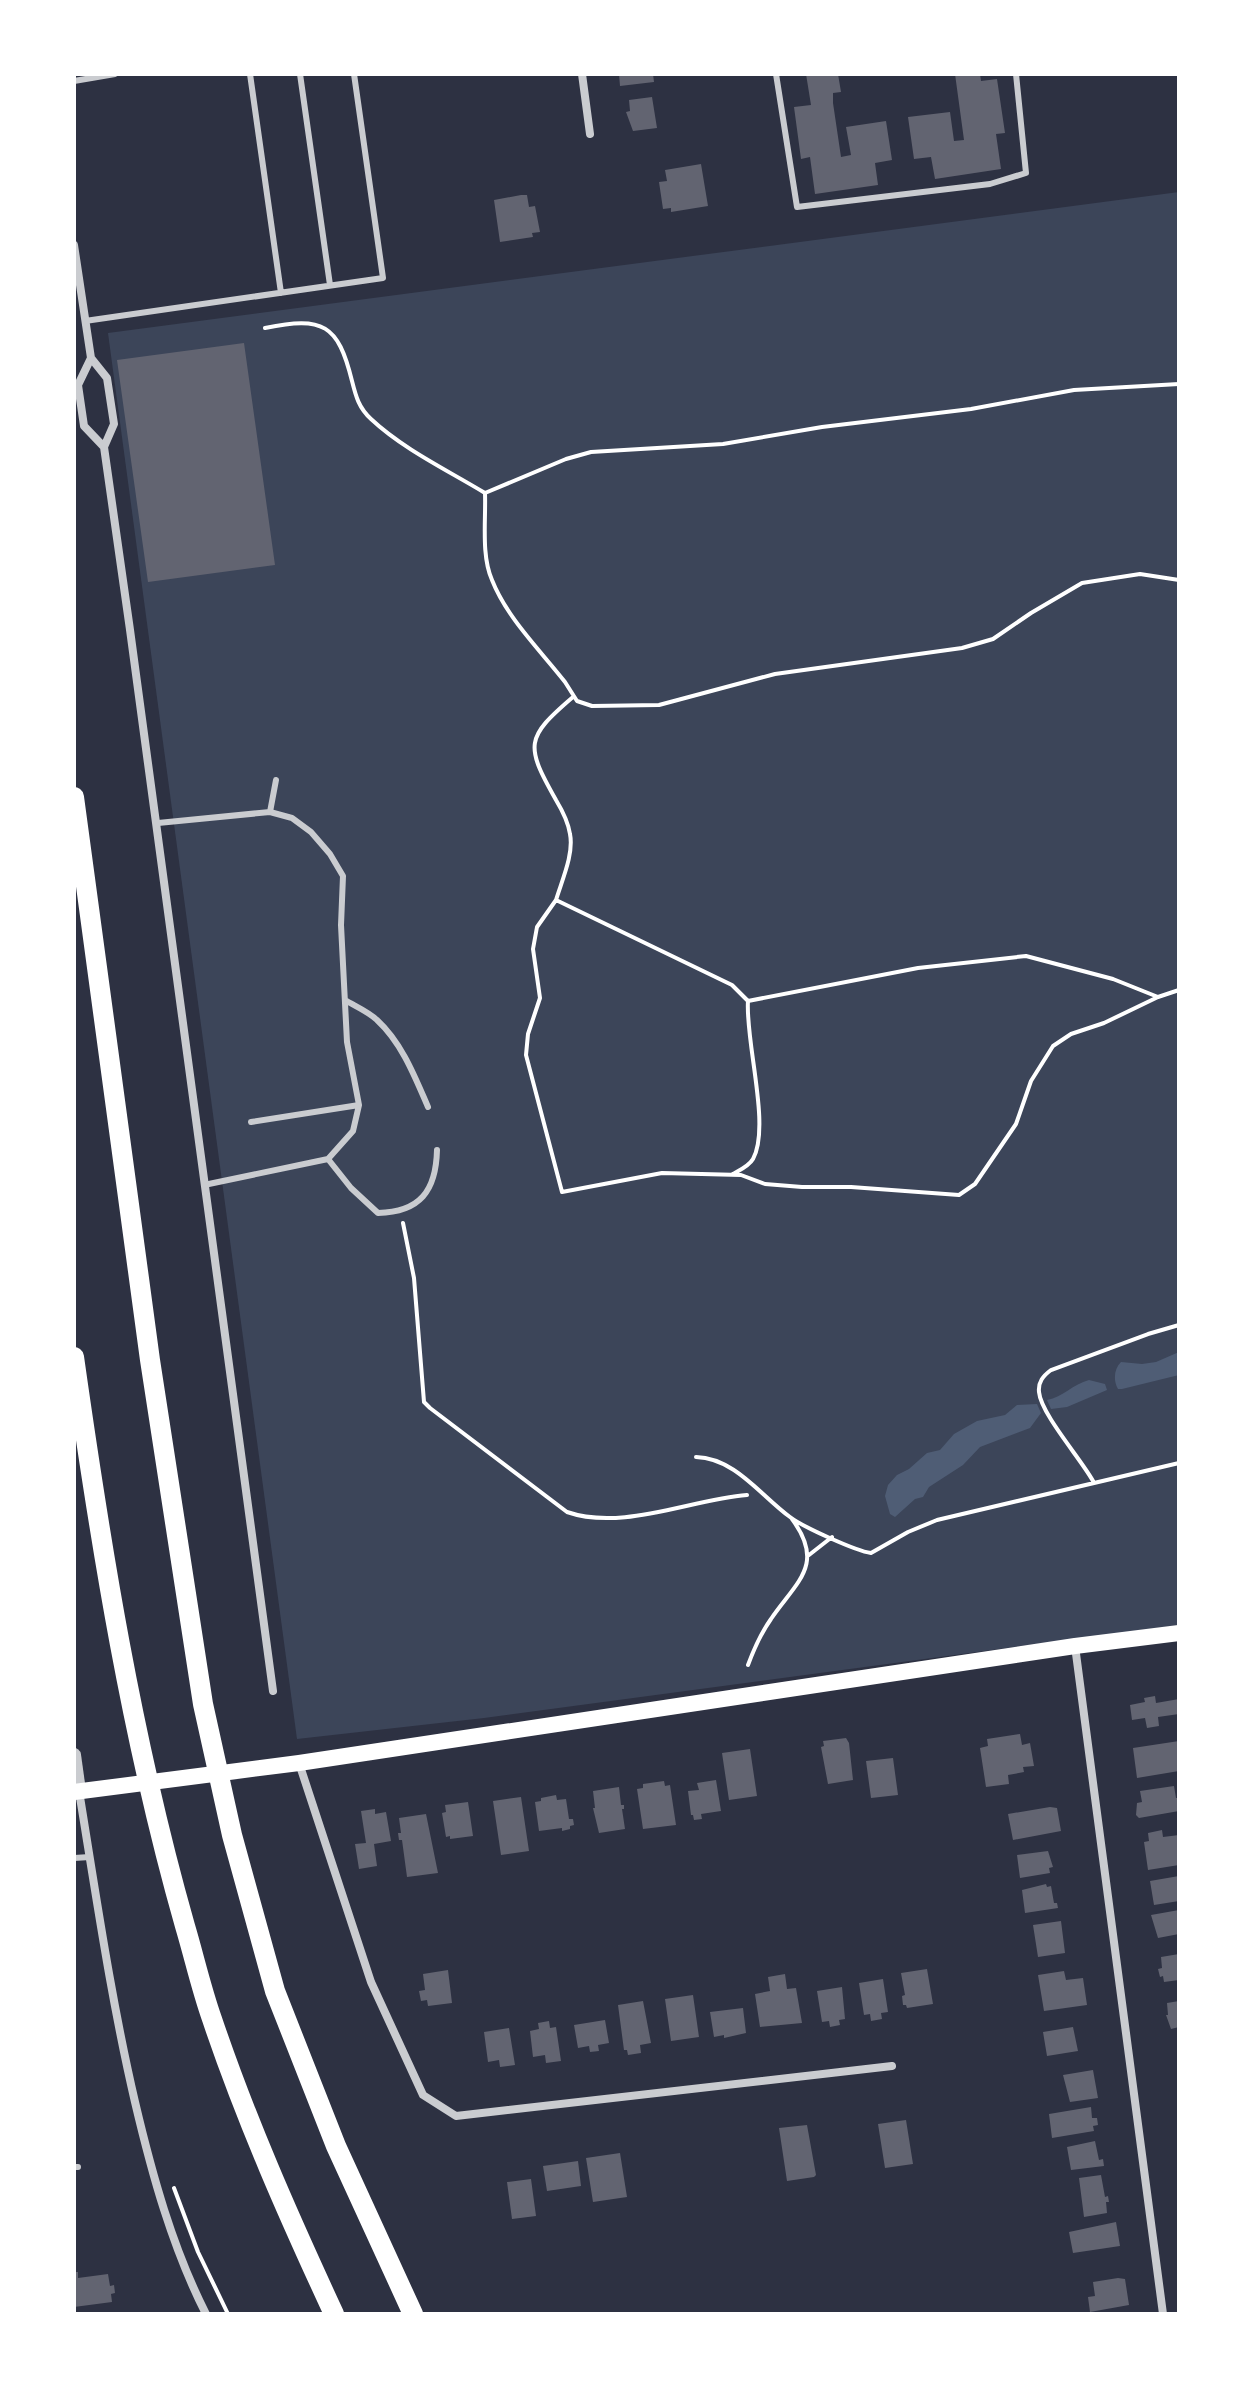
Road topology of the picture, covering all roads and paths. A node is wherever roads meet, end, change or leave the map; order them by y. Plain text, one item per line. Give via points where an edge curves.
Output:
1 (115, 74) edge
2 (250, 74) edge
3 (300, 74) edge
4 (354, 74) edge
5 (582, 74) edge
6 (776, 74) edge
7 (1016, 74) edge
8 (74, 81) edge
9 (590, 134) dead end
10 (74, 245) edge
11 (330, 285) junction
12 (281, 293) junction
13 (85, 321) junction
14 (265, 328) dead end
15 (91, 358) junction
16 (1179, 384) edge
17 (104, 447) junction
18 (485, 493) junction
19 (1179, 580) edge
20 (573, 697) junction
21 (276, 780) dead end
22 (74, 797) edge
23 (270, 812) junction
24 (158, 823) junction
25 (556, 900) junction
26 (1179, 990) edge
27 (1158, 997) junction
28 (345, 1000) junction
29 (748, 1001) junction
30 (359, 1105) junction
31 (428, 1107) dead end
32 (251, 1122) dead end
33 (437, 1150) dead end
34 (328, 1159) junction
35 (733, 1175) junction
36 (204, 1185) junction
37 (401, 1212) junction
38 (1179, 1325) edge
39 (74, 1357) edge
40 (696, 1457) dead end
41 (1179, 1463) edge
42 (1093, 1481) junction
43 (747, 1495) dead end
44 (790, 1517) junction
45 (832, 1537) junction
46 (809, 1555) junction
47 (1179, 1633) edge
48 (1075, 1646) junction
49 (748, 1665) dead end
50 (273, 1691) dead end
51 (74, 1755) edge
52 (299, 1763) junction
53 (77, 1791) edge
54 (90, 1857) junction
55 (74, 1858) edge
56 (892, 2066) dead end
57 (173, 2183) dead end
58 (206, 2314) edge
59 (228, 2314) edge
60 (334, 2314) edge
61 (413, 2314) edge
62 (1163, 2314) edge

1 - 8 lane
2 - 12 lane
3 - 11 lane
4 - 11 lane via 383,278
5 - 9 street
6 - 7 lane via 797,207 990,184 1026,173
10 - 13 street
11 - 12 lane
12 - 13 lane
13 - 15 street
14 - 18 path via 302,323 327,328 347,359 358,405 372,420
15 - 17 street via 107,378 114,424
15 - 17 street via 78,385 84,426
16 - 18 path via 1074,390 723,444 591,452
17 - 24 street
18 - 20 path via 491,579
19 - 20 path via 1140,574 1082,583 993,639 962,648 775,674 659,705 592,706
20 - 25 path via 539,729 533,742 571,837
21 - 23 lane
22 - 61 highway via 150,1360 203,1704 232,1835 275,1991 336,2146
23 - 24 lane
23 - 28 lane via 292,818 311,832 343,876
24 - 36 street
25 - 29 path via 732,985
25 - 35 path via 537,927 533,949 540,998 526,1055 562,1192 662,1173
26 - 27 path
27 - 29 path via 1026,956 918,968
27 - 35 path via 1053,1046 1031,1081 1016,1124 975,1184 959,1195 765,1184
28 - 30 lane
28 - 31 lane via 377,1020 391,1037
29 - 35 path via 758,1135 753,1158
30 - 32 lane
30 - 34 lane via 353,1131
33 - 37 lane via 432,1184
34 - 36 lane
34 - 37 lane via 378,1213
36 - 50 street
37 - 43 path via 414,1278 424,1402 430,1408 567,1512 585,1518 618,1519
38 - 42 path via 1043,1376 1039,1396 1047,1413
39 - 60 highway via 131,1703 164,1850 211,2018 277,2191
40 - 44 path via 723,1464
41 - 42 path
42 - 45 path via 937,1520 871,1553
44 - 45 path
44 - 46 path
45 - 46 path
46 - 49 path via 800,1581 771,1617
47 - 48 main road
48 - 52 main road
48 - 62 street
51 - 53 street
52 - 53 main road
52 - 56 street via 371,1982 423,2095 456,2116
53 - 54 street
54 - 55 lane
54 - 58 street via 114,2010 148,2158 184,2271
57 - 59 path

